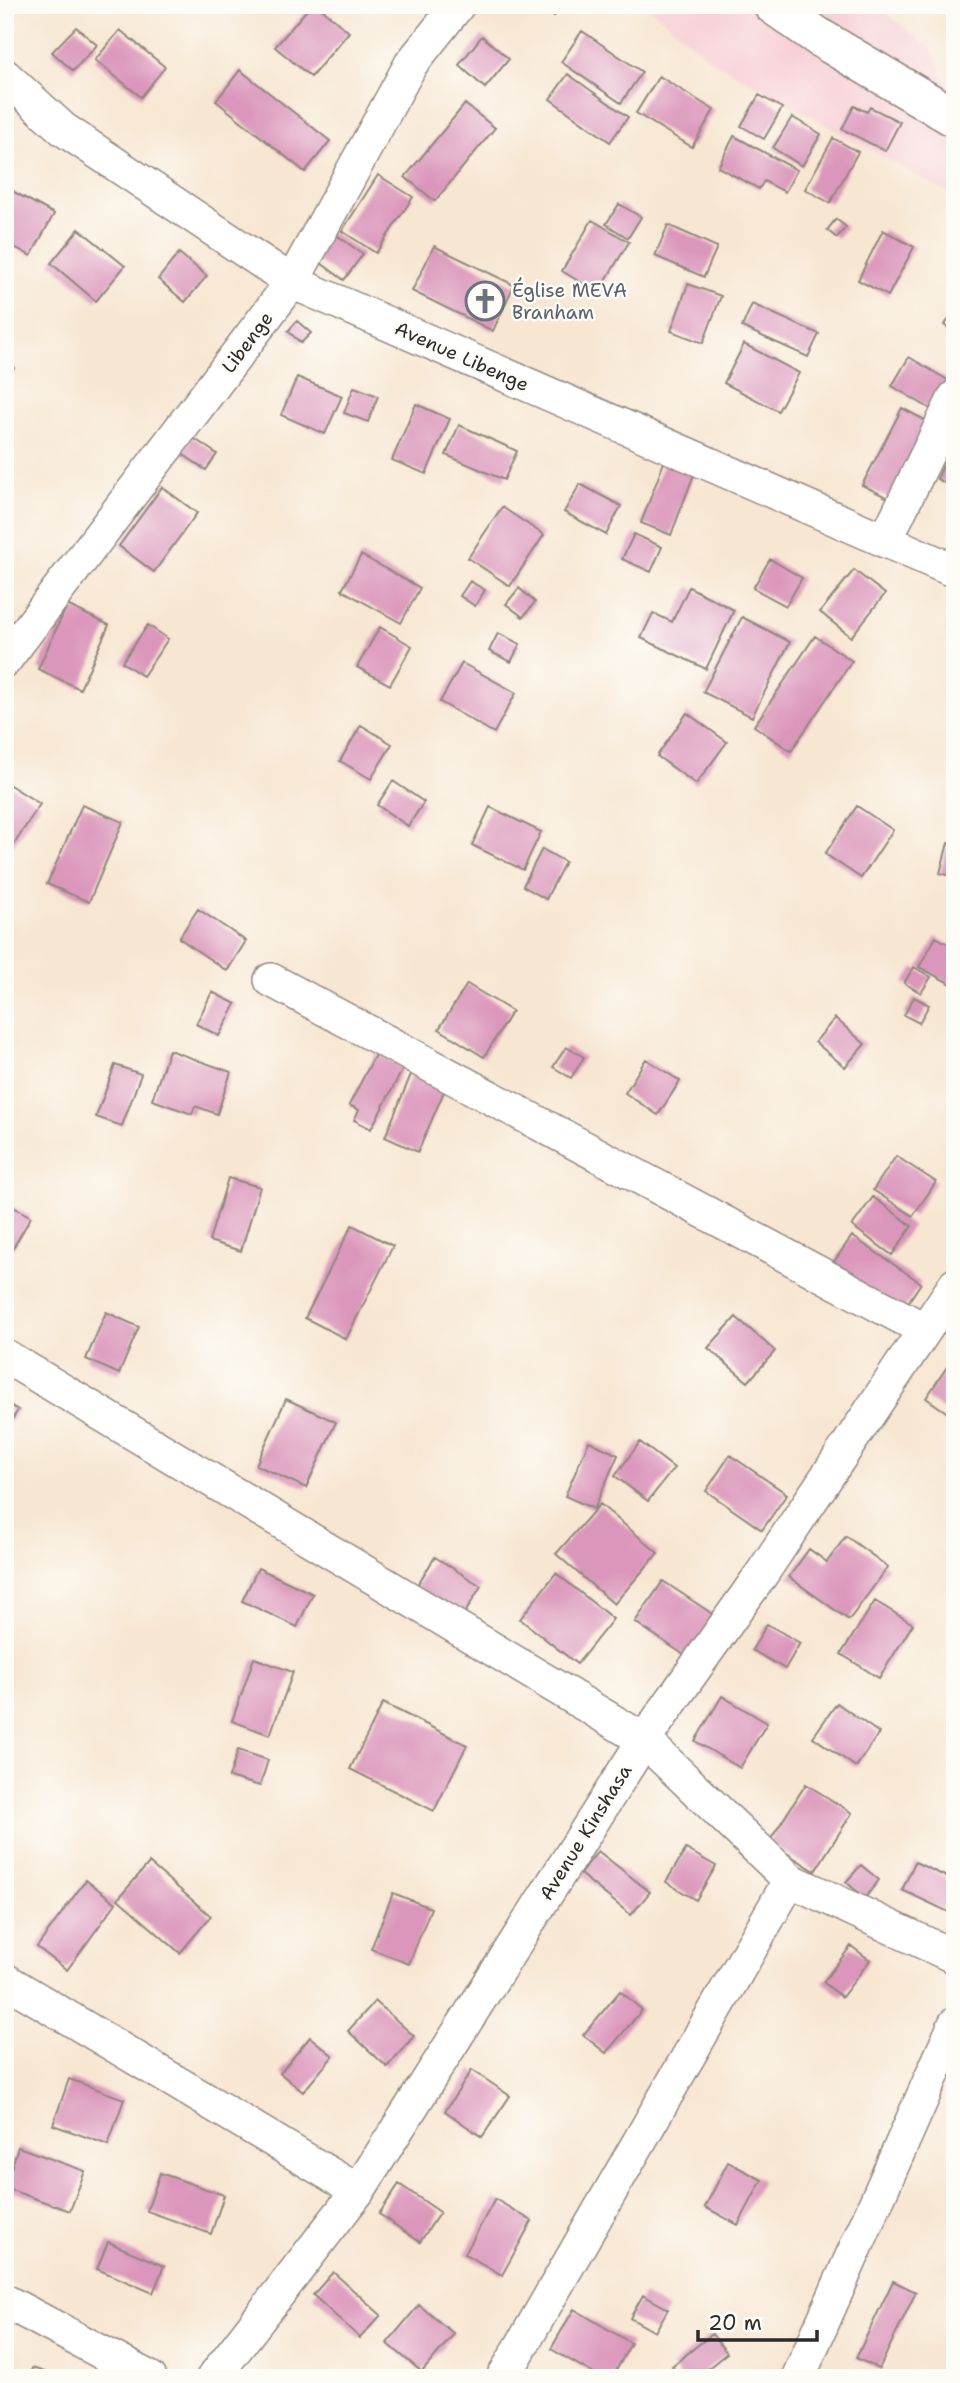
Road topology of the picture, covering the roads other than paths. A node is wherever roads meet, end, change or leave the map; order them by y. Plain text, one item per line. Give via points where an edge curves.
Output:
1 (458, 5) edge
2 (773, 5) edge
3 (5, 76) edge
4 (955, 118) edge
5 (292, 282) junction
6 (955, 397) edge
7 (885, 541) junction
8 (955, 571) edge
9 (5, 660) edge
10 (271, 980) dead end
11 (955, 1285) edge
12 (925, 1330) junction
13 (5, 1356) edge
14 (644, 1740) junction
15 (790, 1880) junction
16 (955, 1956) edge
17 (5, 1980) edge
18 (955, 2024) edge
19 (358, 2191) junction
20 (5, 2301) edge
21 (150, 2378) edge
22 (214, 2378) edge
23 (503, 2378) edge
24 (797, 2378) edge

1 - 5 street, Libenge via 411,64
2 - 4 street
3 - 5 street, Avenue Libenge via 63,129
5 - 7 street, Avenue Libenge
5 - 9 street, Libenge
6 - 7 street
7 - 8 street, Avenue Libenge
10 - 12 street
11 - 12 street, Avenue Kinshasa
12 - 14 street, Avenue Kinshasa
13 - 14 street
14 - 15 street
14 - 19 street, Avenue Kinshasa
15 - 16 street
15 - 23 street
17 - 19 street
18 - 24 street
19 - 22 street, Avenue Kinshasa
20 - 21 street

